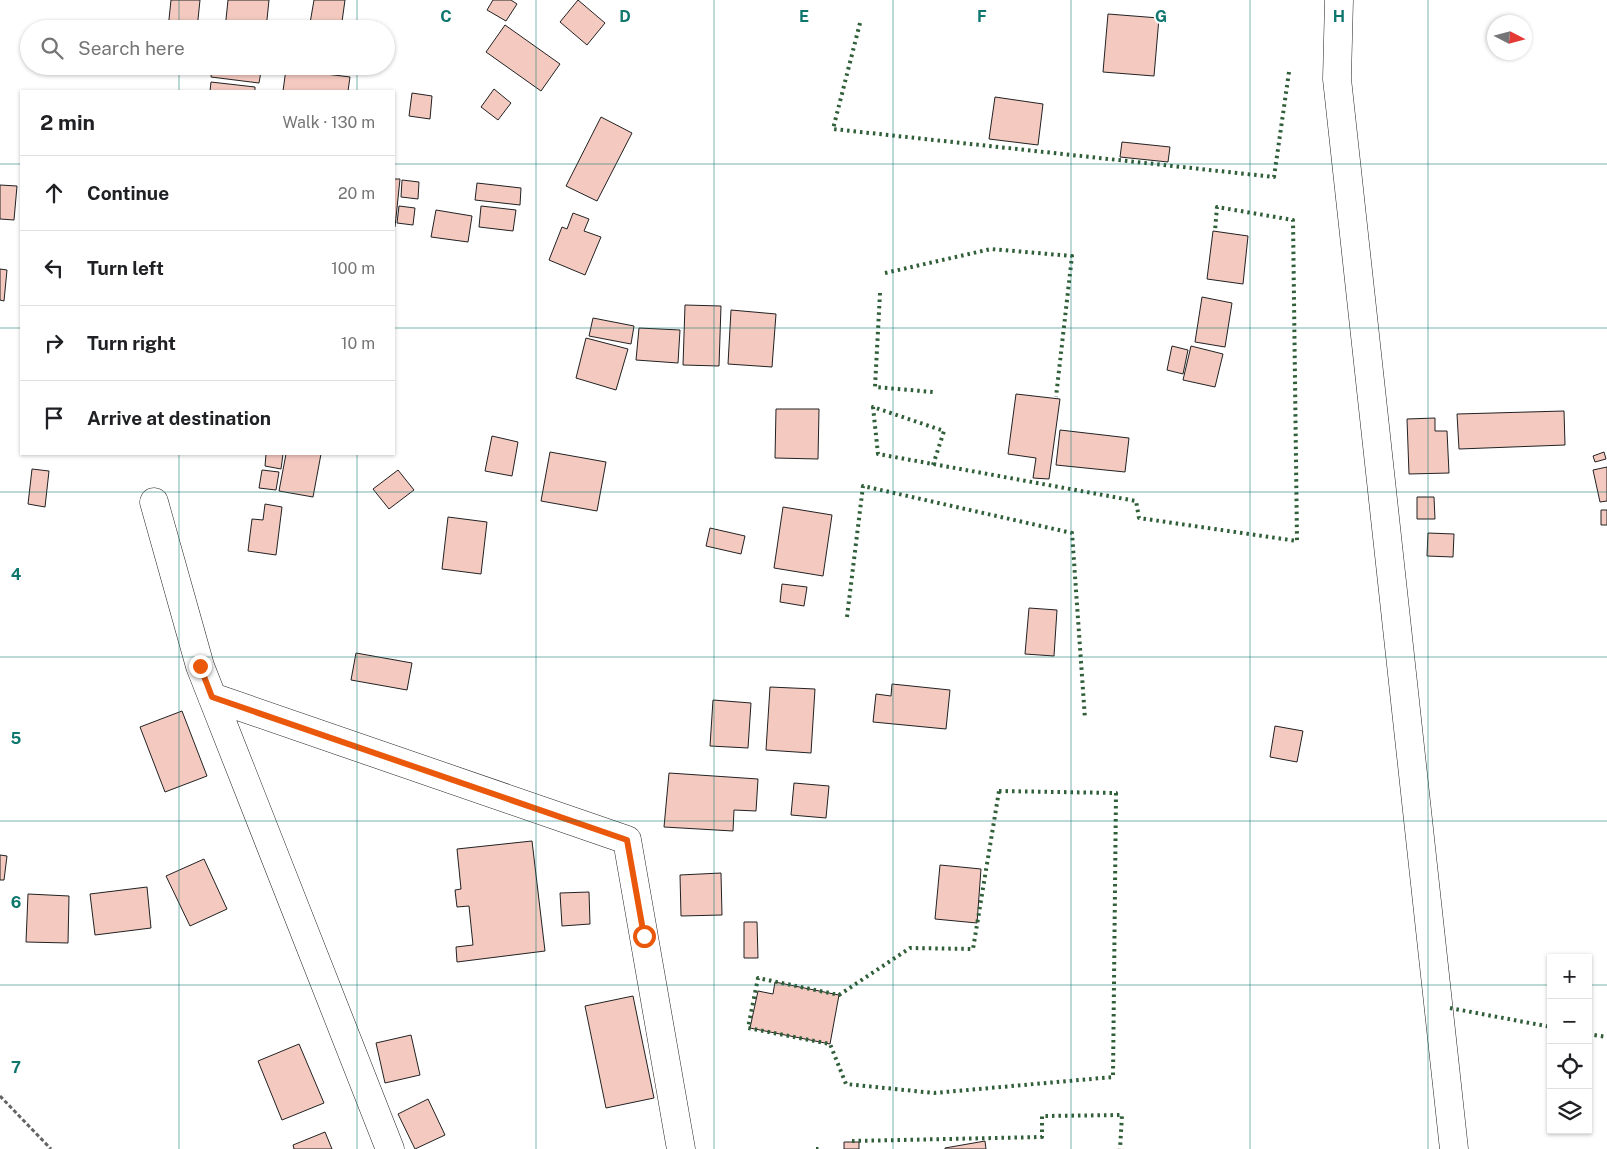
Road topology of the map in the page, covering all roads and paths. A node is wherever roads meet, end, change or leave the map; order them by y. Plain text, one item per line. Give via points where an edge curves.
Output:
1 (1339, 0) edge
2 (154, 502) dead end
3 (212, 697) junction
4 (0, 1096) edge
5 (50, 1149) edge
6 (390, 1149) edge
7 (681, 1149) edge
8 (1454, 1149) edge

1 - 8 street via 1337,79
2 - 3 street via 200,666
3 - 6 street
3 - 7 street via 627,840
4 - 5 path

